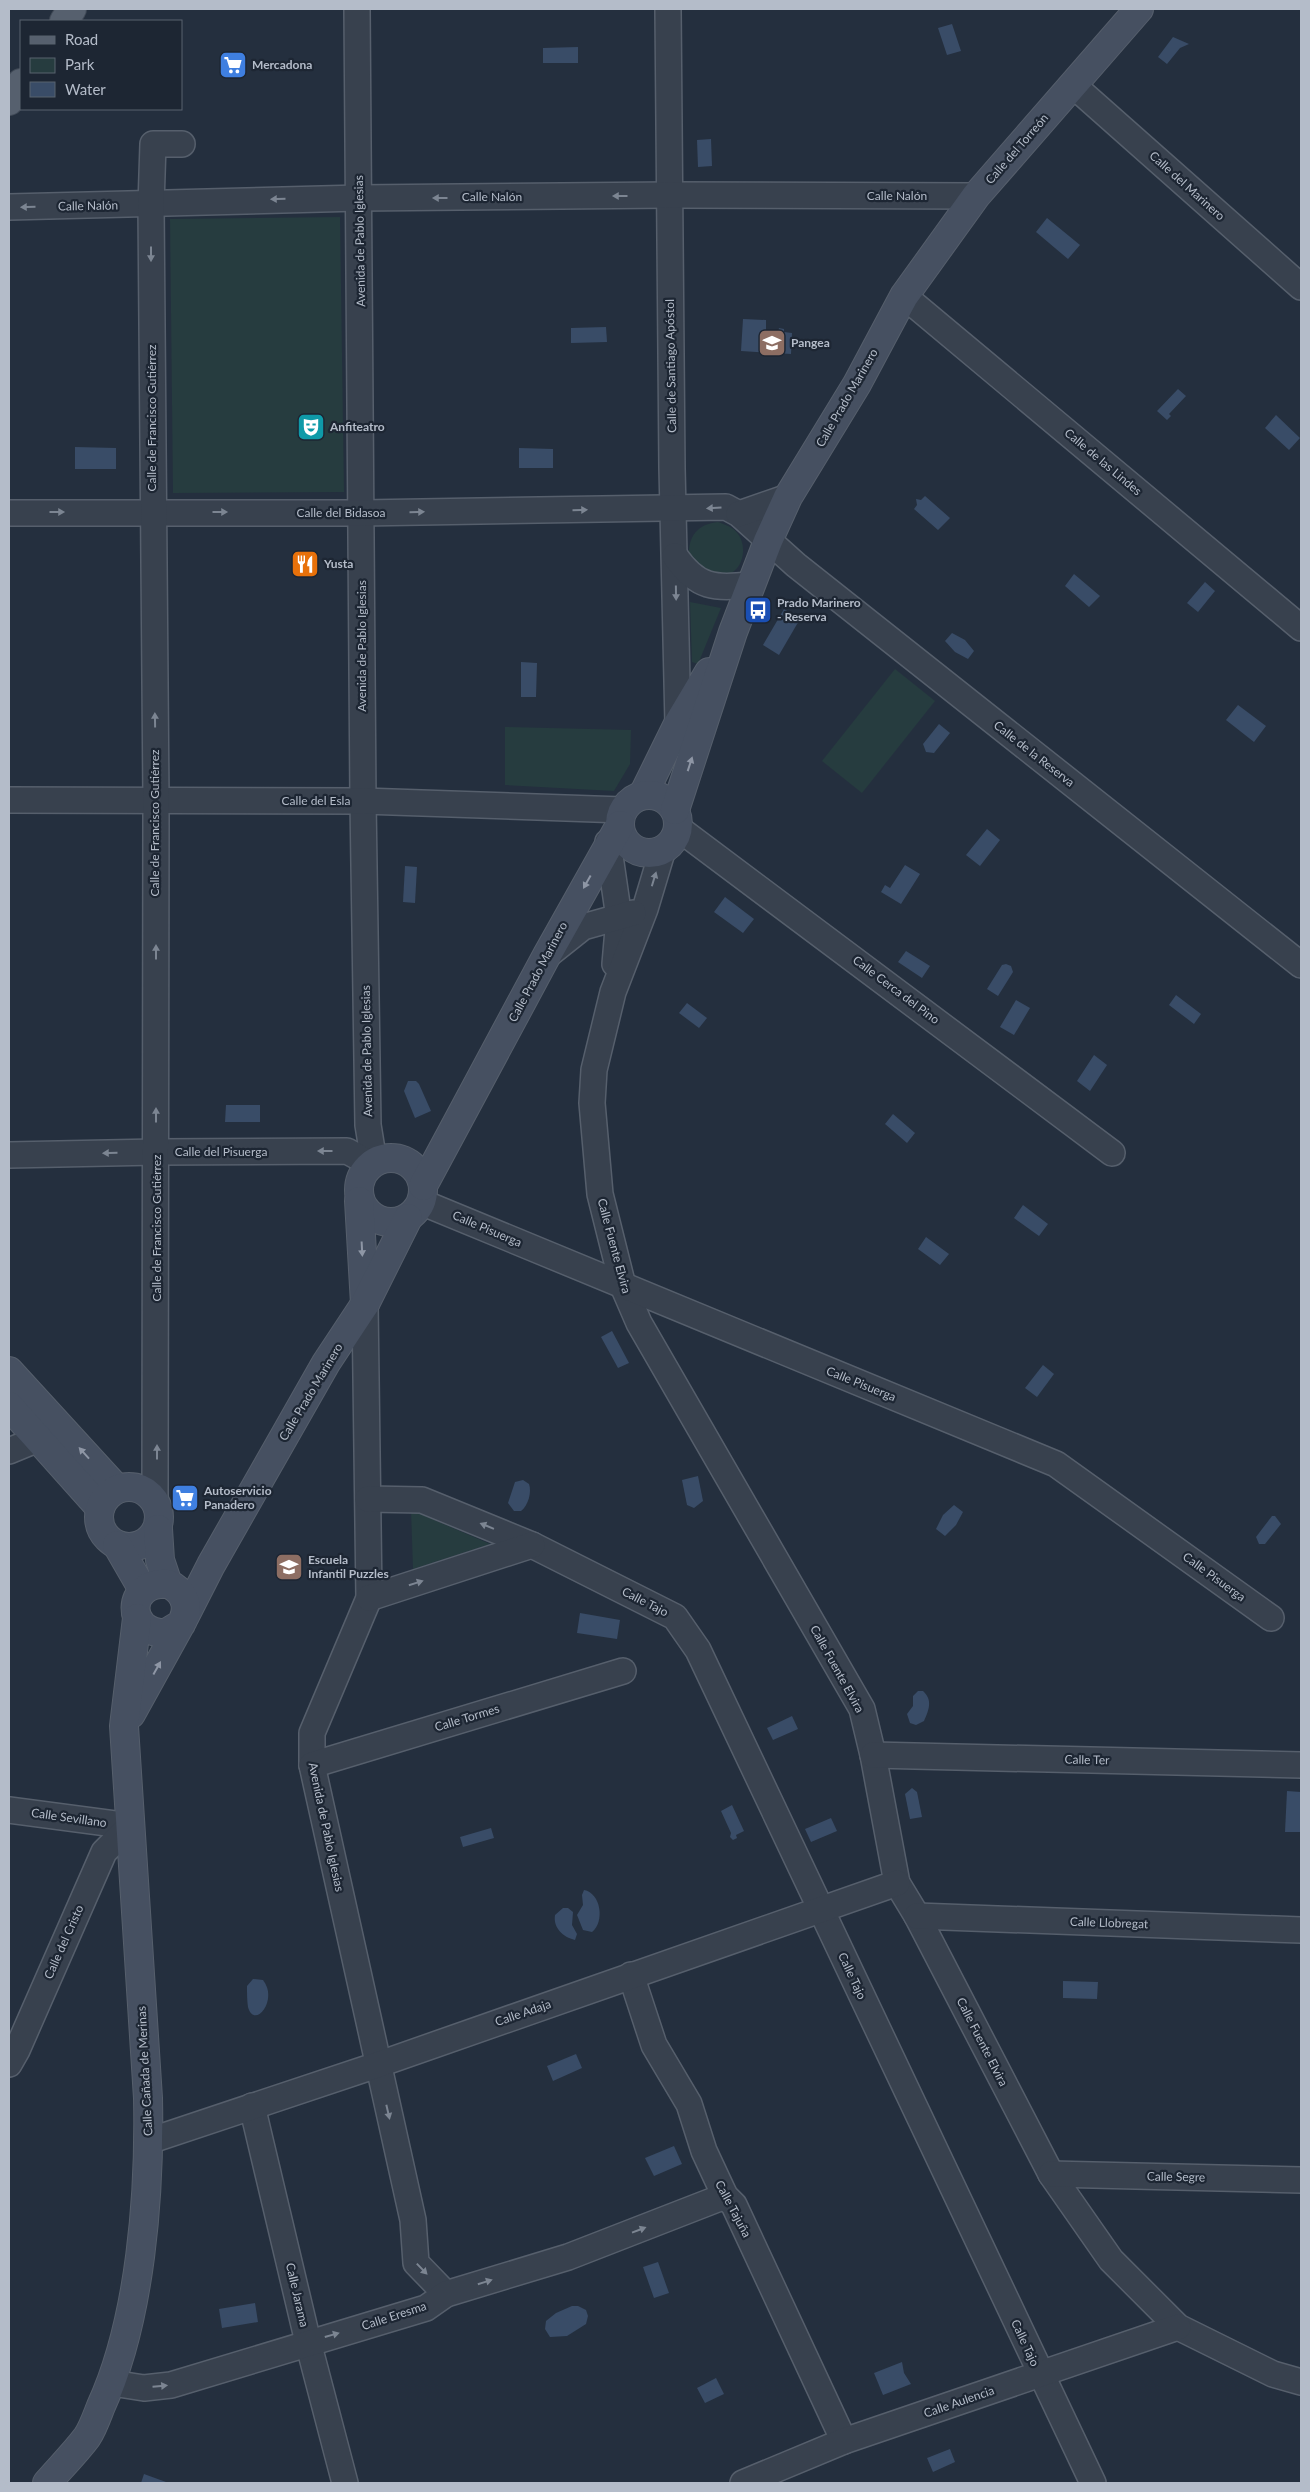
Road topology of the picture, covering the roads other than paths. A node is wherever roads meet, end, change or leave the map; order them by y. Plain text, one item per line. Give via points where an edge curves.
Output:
1 (72, 9) edge
2 (357, 9) edge
3 (668, 9) edge
4 (1139, 9) edge
5 (65, 20) edge
6 (20, 84) edge
7 (1073, 85) junction
8 (9, 101) edge
9 (182, 144) dead end
10 (669, 195) junction
11 (976, 196) junction
12 (360, 198) junction
13 (151, 205) junction
14 (9, 207) edge
15 (1301, 287) edge
16 (904, 296) junction
17 (788, 497) junction
18 (673, 509) junction
19 (152, 512) junction
20 (9, 513) edge
21 (362, 513) junction
22 (739, 514) junction
23 (768, 540) junction
24 (675, 556) junction
25 (751, 585) junction
26 (1301, 628) edge
27 (733, 632) junction
28 (678, 724) junction
29 (9, 800) edge
30 (156, 800) junction
31 (363, 801) junction
32 (624, 818) junction
33 (672, 829) junction
34 (645, 909) junction
35 (619, 918) junction
36 (547, 955) junction
37 (1301, 965) edge
38 (613, 992) junction
39 (458, 1122) junction
40 (157, 1152) junction
41 (1112, 1153) dead end
42 (9, 1155) edge
43 (380, 1161) junction
44 (359, 1201) junction
45 (418, 1202) junction
46 (623, 1286) junction
47 (365, 1304) junction
48 (9, 1371) edge
49 (9, 1406) edge
50 (38, 1439) junction
51 (9, 1451) edge
52 (108, 1499) junction
53 (368, 1499) junction
54 (155, 1501) junction
55 (158, 1529) junction
56 (117, 1545) junction
57 (532, 1545) junction
58 (211, 1565) junction
59 (163, 1587) junction
60 (369, 1598) junction
61 (138, 1618) junction
62 (1271, 1618) dead end
63 (183, 1620) junction
64 (623, 1671) dead end
65 (124, 1726) junction
66 (873, 1755) junction
67 (312, 1765) junction
68 (1301, 1765) edge
69 (9, 1810) edge
70 (130, 1826) junction
71 (897, 1883) junction
72 (820, 1909) junction
73 (917, 1916) junction
74 (1301, 1930) edge
75 (631, 1975) junction
76 (9, 2064) edge
77 (377, 2065) junction
78 (252, 2106) junction
79 (149, 2140) junction
80 (1051, 2174) junction
81 (1301, 2180) edge
82 (725, 2196) junction
83 (446, 2294) junction
84 (1178, 2327) junction
85 (308, 2342) junction
86 (1039, 2374) junction
87 (1301, 2382) edge
88 (112, 2383) junction
89 (844, 2441) junction
90 (47, 2483) edge
91 (345, 2483) edge
92 (747, 2483) edge
93 (1093, 2483) edge

1 - 5 main road
2 - 12 street, Avenida de Pablo Iglesias
3 - 10 street, Calle de Santiago Apóstol
4 - 7 street, Calle del Torreón
6 - 8 main road
7 - 11 street, Calle del Torreón
7 - 15 street, Calle del Marinero
9 - 13 street, Calle de Francisco Gutiérrez via 153,138
10 - 11 street, Calle Nalón
10 -> 12 street, Calle Nalón
10 - 18 street, Calle de Santiago Apóstol
11 - 16 street, Calle del Torreón
12 -> 13 street, Calle Nalón
12 - 21 street, Avenida de Pablo Iglesias
13 -> 14 street, Calle Nalón
13 -> 19 street, Calle de Francisco Gutiérrez
16 - 17 street, Calle Prado Marinero via 857,384
16 - 26 street, Calle de las Lindes
17 - 22 street
17 - 23 street, Calle Prado Marinero
21 -> 18 street, Calle del Bidasoa
22 -> 18 street via 726,507
18 - 24 street, Calle de Santiago Apóstol
20 -> 19 street, Calle del Bidasoa
19 -> 21 street, Calle del Bidasoa
30 -> 19 street, Calle de Francisco Gutiérrez
21 - 31 street, Avenida de Pablo Iglesias
22 - 23 street
23 - 25 street, Calle Prado Marinero
23 - 37 street, Calle de la Reserva
24 - 25 street via 698,582 714,587
24 -> 28 street, Calle de Santiago Apóstol
25 - 27 street, Calle Prado Marinero
27 - 28 street, Calle Prado Marinero
33 -> 27 street, Calle Prado Marinero
28 - 32 street, Calle Prado Marinero
29 - 30 street, Calle del Esla
30 - 31 street, Calle del Esla
40 -> 30 street, Calle de Francisco Gutiérrez
31 - 32 street, Calle del Esla
31 - 43 street, Avenida de Pablo Iglesias via 368,1125
32 - 33 street via 656,795 667,801
32 - 33 street via 623,836 630,846 640,851 652,853
32 - 35 street
32 -> 36 street, Calle Prado Marinero
34 -> 33 street, Calle Fuente Elvira
33 - 41 street, Calle Cerca del Pino
34 - 35 street
34 - 38 street, Calle Fuente Elvira
35 - 36 street via 583,926
35 - 38 street
36 - 39 street, Calle Prado Marinero
38 - 46 street, Calle Fuente Elvira via 594,1070 592,1103 600,1194
39 - 43 street, Calle Prado Marinero via 428,1144
39 - 45 street, Calle Prado Marinero
40 -> 42 street, Calle del Pisuerga
43 -> 40 street, Calle del Pisuerga via 347,1151
54 -> 40 street, Calle de Francisco Gutiérrez
43 - 44 street via 362,1174 358,1187
43 - 45 street via 408,1162 418,1172
44 - 45 street via 367,1213 380,1221 394,1223
44 -> 47 street, Avenida de Pablo Iglesias
45 - 46 street, Calle Pisuerga
45 - 47 street, Calle Prado Marinero
46 - 62 street, Calle Pisuerga via 1056,1464
46 - 66 street, Calle Fuente Elvira via 639,1323 862,1709
47 - 53 street, Avenida de Pablo Iglesias
47 - 58 street, Calle Prado Marinero via 326,1363
52 -> 48 street
49 - 50 street
50 - 51 street
50 - 52 street
52 - 54 street via 134,1487 143,1489
52 - 56 street via 98,1517 104,1534
57 -> 53 street, Calle Tajo via 422,1500
53 - 60 street, Avenida de Pablo Iglesias
54 - 55 street via 159,1510
55 - 56 street via 145,1544 126,1548
55 - 59 street
56 - 59 street
60 -> 57 street
57 - 72 street, Calle Tajo via 675,1617 698,1650
58 - 59 street, Calle Prado Marinero
58 - 63 street, Calle Prado Marinero
59 - 61 street via 136,1603
59 - 63 street via 185,1601
60 - 67 street, Avenida de Pablo Iglesias via 312,1733
61 - 63 street via 149,1631 157,1634 166,1633
61 - 65 street, Calle Cañada de Merinas
65 -> 63 street
64 - 67 street, Calle Tormes
65 - 70 street, Calle Cañada de Merinas
66 - 68 street, Calle Ter
66 - 71 street, Calle Fuente Elvira
67 - 77 street, Avenida de Pablo Iglesias
69 - 70 street, Calle Sevillano
70 - 76 street, Calle del Cristo via 104,1852
70 - 79 street, Calle Cañada de Merinas
71 - 72 street, Calle Adaja
71 - 73 street, Calle Fuente Elvira
72 - 75 street, Calle Adaja
72 - 86 street, Calle Tajo
73 - 74 street, Calle Llobregat
73 - 80 street, Calle Fuente Elvira
75 - 77 street, Calle Adaja
75 - 82 street, Calle Tajuña via 654,2045 689,2104 704,2151
77 - 78 street, Calle Adaja
77 -> 83 street, Avenida de Pablo Iglesias via 413,2220 416,2263
78 - 79 street, Calle Adaja
78 - 85 street, Calle Jarama
79 - 88 street, Calle Cañada de Merinas via 142,2243 127,2327
80 - 81 street, Calle Segre
80 - 84 street, Calle Fuente Elvira via 1111,2260
83 -> 82 street, Calle Eresma via 568,2257
82 - 89 street, Calle Tajuña via 734,2205
85 -> 83 street, Calle Eresma via 426,2308
84 - 86 street, Calle Aulencia
84 - 87 street, Calle Fuente Elvira via 1273,2374
88 -> 85 street, Calle Eresma via 144,2388 171,2386
85 - 91 street, Calle Jarama
86 - 89 street, Calle Aulencia
86 - 93 street, Calle Tajo
88 - 90 street, Calle Cañada de Merinas via 87,2436
89 - 92 street, Calle Aulencia

